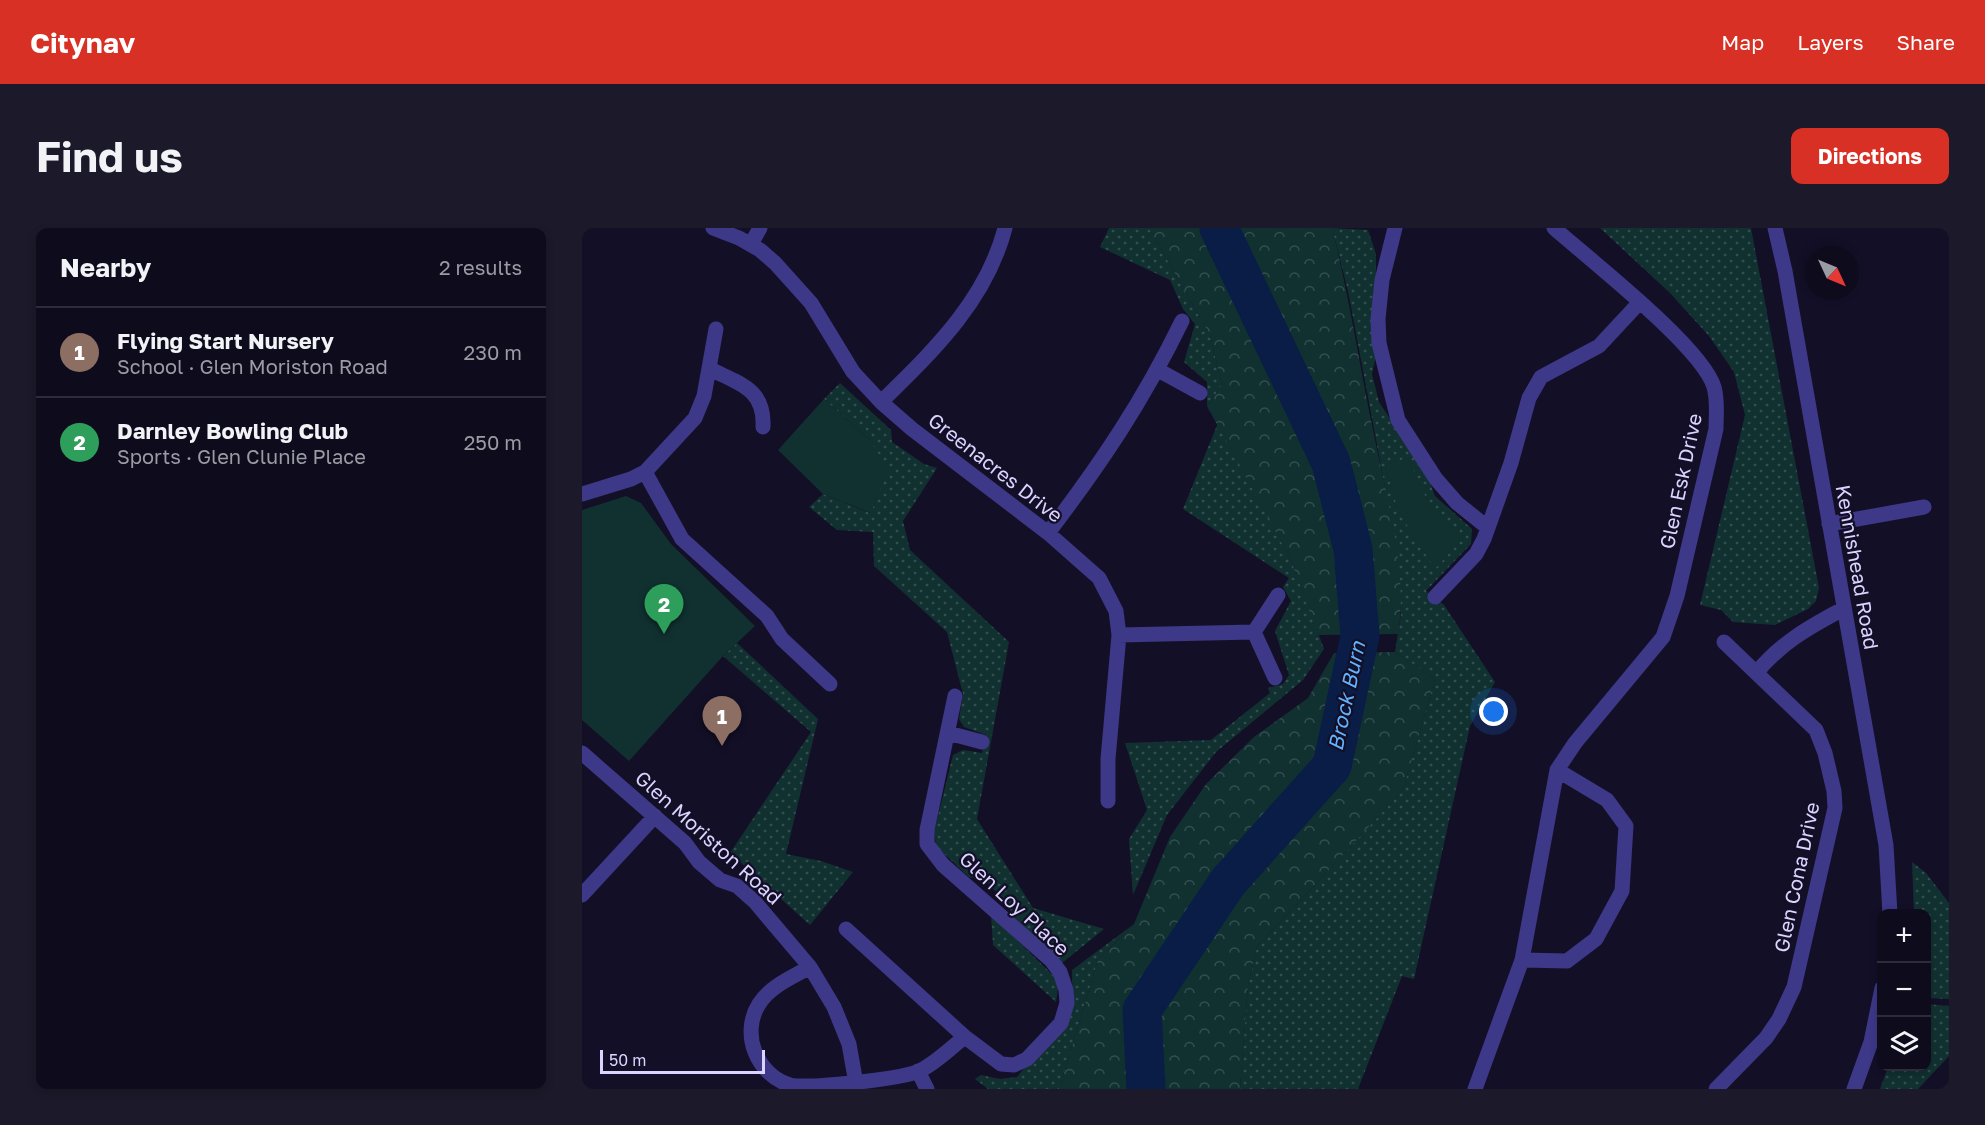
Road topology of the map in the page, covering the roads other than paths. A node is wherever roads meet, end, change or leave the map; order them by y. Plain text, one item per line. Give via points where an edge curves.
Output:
1 (713, 228) edge
2 (759, 228) edge
3 (1005, 228) edge
4 (1554, 228) edge
5 (1774, 228) edge
6 (1394, 229) edge
7 (751, 244) junction
8 (1639, 303) junction
9 (1182, 321) dead end
10 (716, 328) dead end
11 (710, 369) junction
12 (1158, 370) junction
13 (1200, 393) dead end
14 (881, 402) junction
15 (763, 427) dead end
16 (645, 472) junction
17 (582, 494) edge
18 (1924, 507) dead end
19 (1830, 524) junction
20 (1488, 528) junction
21 (1048, 534) junction
22 (1278, 595) dead end
23 (1436, 597) dead end
24 (1843, 609) junction
25 (1254, 632) junction
26 (1119, 635) junction
27 (1724, 642) dead end
28 (1757, 672) junction
29 (1275, 678) dead end
30 (830, 684) dead end
31 (955, 696) dead end
32 (948, 733) junction
33 (981, 742) dead end
34 (582, 753) edge
35 (1557, 770) junction
36 (1108, 801) dead end
37 (655, 816) junction
38 (582, 895) edge
39 (1890, 909) edge
40 (846, 929) dead end
41 (1522, 960) junction
42 (810, 967) junction
43 (1877, 1010) edge
44 (965, 1037) junction
45 (918, 1071) junction
46 (856, 1085) edge
47 (927, 1089) edge
48 (1475, 1089) edge
49 (1716, 1089) edge
50 (1854, 1089) edge

1 - 7 street, Greenacres Drive
2 - 7 street
3 - 14 street via 990,272 970,306
4 - 8 street, Glen Esk Drive
5 - 19 street, Kennishead Road
6 - 20 street via 1378,300 1378,319 1379,343 1398,420 1436,479 1457,503
7 - 14 street, Greenacres Drive via 775,263 811,303 853,372
8 - 20 street via 1599,346 1541,378 1529,398 1512,463
8 - 35 street, Glen Esk Drive via 1705,368 1717,403 1716,429 1677,596 1663,637 1575,742
9 - 12 street
10 - 11 street
11 - 15 street via 756,395 764,410
11 - 16 street via 695,418
12 - 13 street
12 - 21 street via 1120,436
14 - 21 street, Greenacres Drive
16 - 17 street
16 - 30 street via 682,539 767,616 782,639
18 - 19 street
19 - 24 street, Kennishead Road
20 - 23 street via 1476,554
21 - 26 street, Greenacres Drive via 1099,578 1116,611
22 - 25 street
24 - 28 street via 1795,635 1774,651
24 - 39 street, Kennishead Road via 1886,845
25 - 26 street
25 - 29 street
26 - 36 street, Greenacres Drive
27 - 28 street, Glen Cona Drive
28 - 49 street, Glen Cona Drive via 1816,730 1825,753 1835,808 1794,987 1766,1038
31 - 32 street, Glen Loy Place
32 - 33 street
32 - 44 street, Glen Loy Place via 927,844 943,865 1051,960 1066,990 1060,1023 1027,1059 1014,1065 1001,1064
34 - 37 street, Glen Moriston Road
35 - 41 street, Glen Esk Drive
35 - 41 street via 1607,800 1626,826 1623,891 1596,939 1567,961
37 - 38 street
37 - 42 street, Glen Moriston Road via 720,880 737,886 755,902
40 - 44 street, Glen Loy Place
41 - 48 street, Glen Esk Drive
42 - 46 street, Glen Moriston Road via 849,1044
42 - 46 street via 772,989 759,1004 752,1023 755,1053 773,1076 791,1085
43 - 50 street via 1871,1042
44 - 45 street
45 - 46 street
45 - 47 street

